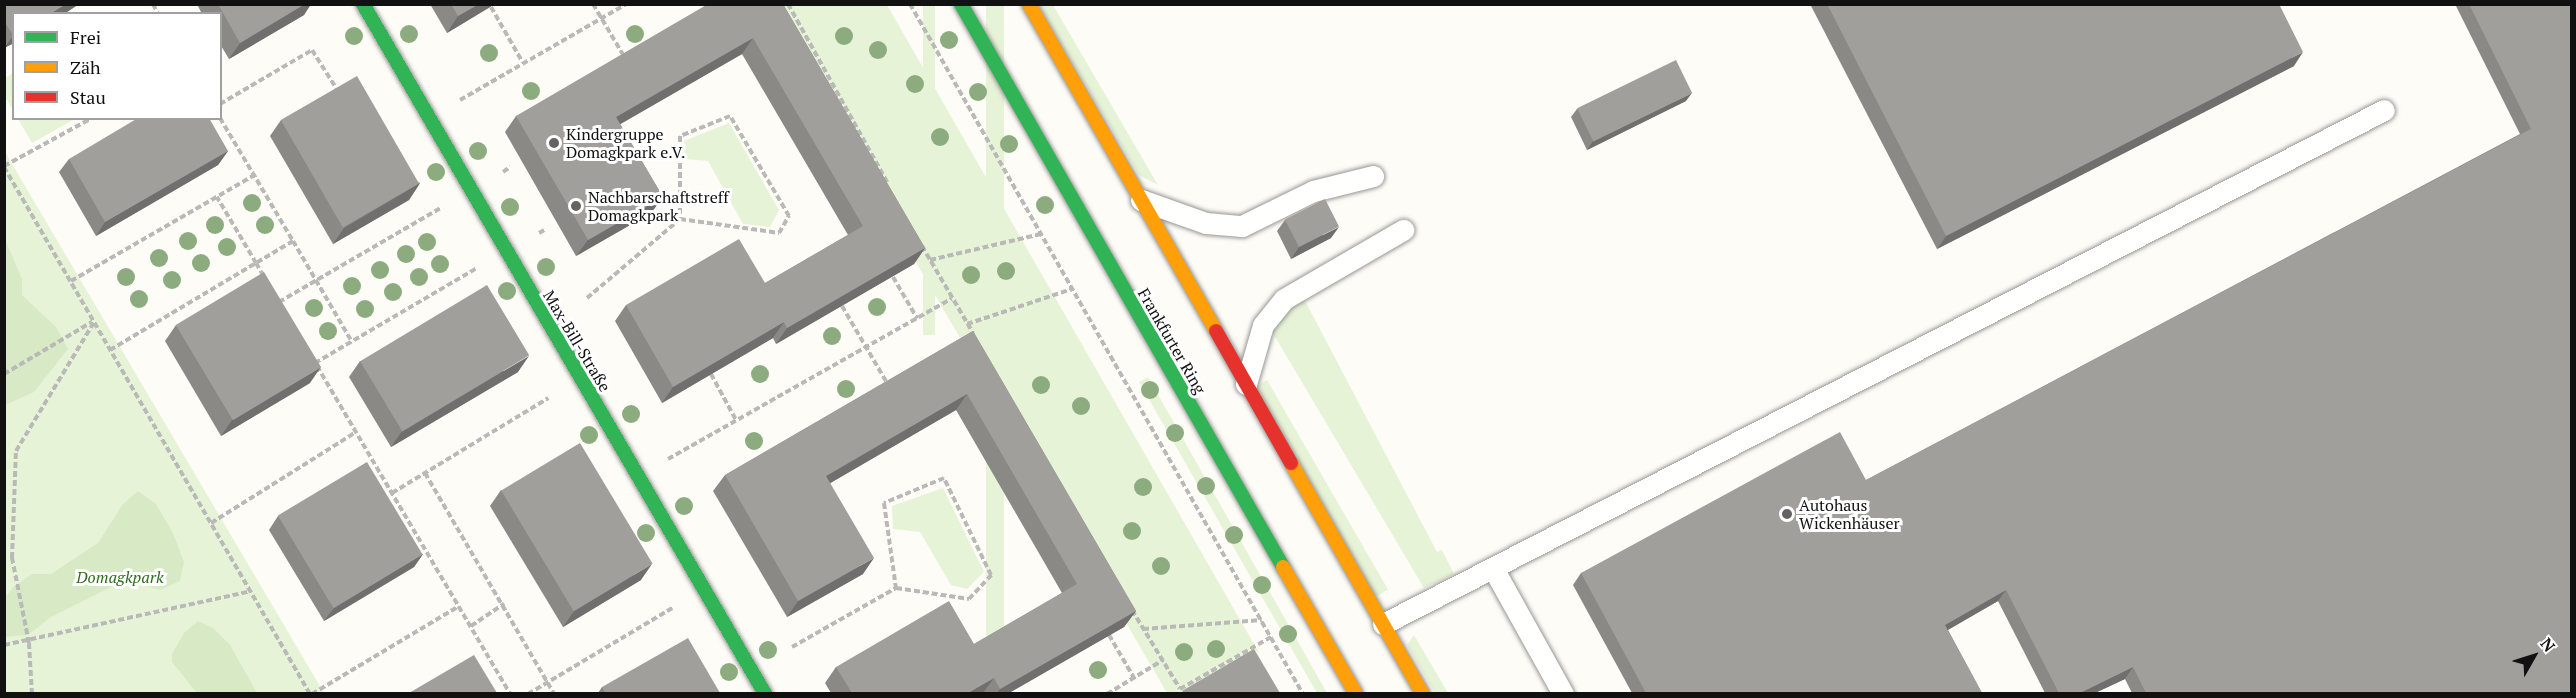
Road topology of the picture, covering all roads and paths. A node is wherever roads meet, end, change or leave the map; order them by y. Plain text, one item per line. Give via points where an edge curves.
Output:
1 (363, 4) edge
2 (593, 4) edge
3 (626, 4) edge
4 (788, 4) edge
5 (910, 4) edge
6 (961, 4) edge
7 (1029, 4) edge
8 (491, 7) dead end
9 (601, 18) junction
10 (626, 61) edge
11 (523, 63) junction
12 (338, 92) edge
13 (222, 103) edge
14 (2384, 110) dead end
15 (429, 117) junction
16 (88, 120) edge
17 (221, 120) edge
18 (4, 166) edge
19 (510, 167) dead end
20 (254, 176) junction
21 (1373, 176) dead end
22 (890, 189) edge
23 (471, 190) junction
24 (217, 197) junction
25 (1141, 200) junction
26 (680, 219) junction
27 (546, 229) dead end
28 (1403, 230) dead end
29 (1041, 234) junction
30 (919, 240) edge
31 (293, 241) junction
32 (506, 252) junction
33 (930, 260) junction
34 (256, 263) junction
35 (893, 277) edge
36 (71, 281) junction
37 (316, 281) junction
38 (268, 282) edge
39 (1072, 289) junction
40 (273, 292) edge
41 (587, 298) dead end
42 (952, 298) junction
43 (279, 302) junction
44 (842, 306) edge
45 (285, 312) edge
46 (917, 318) junction
47 (94, 321) junction
48 (967, 324) junction
49 (352, 342) junction
50 (979, 344) edge
51 (865, 347) junction
52 (110, 350) junction
53 (309, 353) edge
54 (315, 363) junction
55 (4, 374) edge
56 (711, 375) edge
57 (1246, 384) junction
58 (890, 388) edge
59 (548, 398) dead end
60 (736, 420) junction
61 (356, 432) junction
62 (425, 473) junction
63 (639, 476) junction
64 (392, 493) junction
65 (402, 510) junction
66 (393, 515) edge
67 (211, 523) junction
68 (1493, 568) junction
69 (896, 588) junction
70 (251, 591) junction
71 (1125, 599) edge
72 (504, 604) junction
73 (459, 606) junction
74 (672, 608) dead end
75 (1262, 620) junction
76 (1383, 624) junction
77 (471, 626) junction
78 (1143, 629) junction
79 (1109, 635) edge
80 (1271, 637) junction
81 (28, 643) junction
82 (4, 645) edge
83 (792, 647) dead end
84 (1163, 660) junction
85 (1134, 678) junction
86 (547, 682) junction
87 (32, 693) edge
88 (311, 693) edge
89 (510, 693) edge
90 (528, 693) edge
91 (554, 693) edge
92 (765, 693) edge
93 (1107, 693) edge
94 (1304, 693) edge
95 (1356, 693) edge
96 (1424, 693) edge
97 (1563, 693) edge

1 - 15 main road, Max-Bill-Straße
2 - 9 path
3 - 9 path
4 - 22 path
5 - 29 path
6 - 95 main road, Frankfurter Ring
7 - 25 main road
8 - 11 path
9 - 10 path
9 - 11 path
11 - 15 path
12 - 13 path via 312,50
14 - 68 lane
15 - 23 main road, Max-Bill-Straße
16 - 18 path
17 - 20 path
18 - 36 path
19 - 23 path
20 - 24 path
20 - 31 path
21 - 25 lane via 1313,191 1242,226 1206,223
23 - 32 main road, Max-Bill-Straße
23 - 37 path
24 - 34 path
24 - 36 path
25 - 57 main road
26 - 26 path via 680,136 730,116 789,216 779,233
26 - 41 path
27 - 32 path
28 - 57 lane via 1284,299 1263,325
29 - 33 path
29 - 39 path
30 - 33 path
31 - 34 path
31 - 37 path
32 - 49 path
32 - 63 main road, Max-Bill-Straße
33 - 42 path
34 - 38 path
34 - 52 path
35 - 46 path
36 - 47 path
37 - 43 path
37 - 49 path
39 - 48 path
39 - 75 path
40 - 43 path
42 - 46 path
42 - 48 path
43 - 45 path
44 - 51 path
46 - 51 path
47 - 52 path
47 - 55 path
47 - 81 path via 16,451 12,558
48 - 50 path
49 - 54 path
51 - 58 path
51 - 60 path
52 - 67 path
53 - 54 path
54 - 61 path
56 - 60 path
57 - 76 main road
59 - 62 path
60 - 63 path
61 - 64 path
61 - 67 path
62 - 64 path
62 - 72 path
63 - 92 main road, Max-Bill-Straße
64 - 65 path
65 - 66 path
65 - 73 path
67 - 70 path
68 - 76 lane
68 - 97 lane
69 - 69 path via 969,599 991,575 944,478 884,503
69 - 83 path
70 - 81 path
70 - 88 path
71 - 78 path
72 - 77 path
72 - 86 path
73 - 77 path
73 - 88 path
74 - 86 path
75 - 78 path
75 - 80 path
76 - 96 main road
77 - 89 path
78 - 84 path
79 - 85 path
80 - 84 path via 1180,689
80 - 94 path
81 - 82 path
81 - 87 path
84 - 85 path
85 - 93 path
86 - 90 path
86 - 91 path

